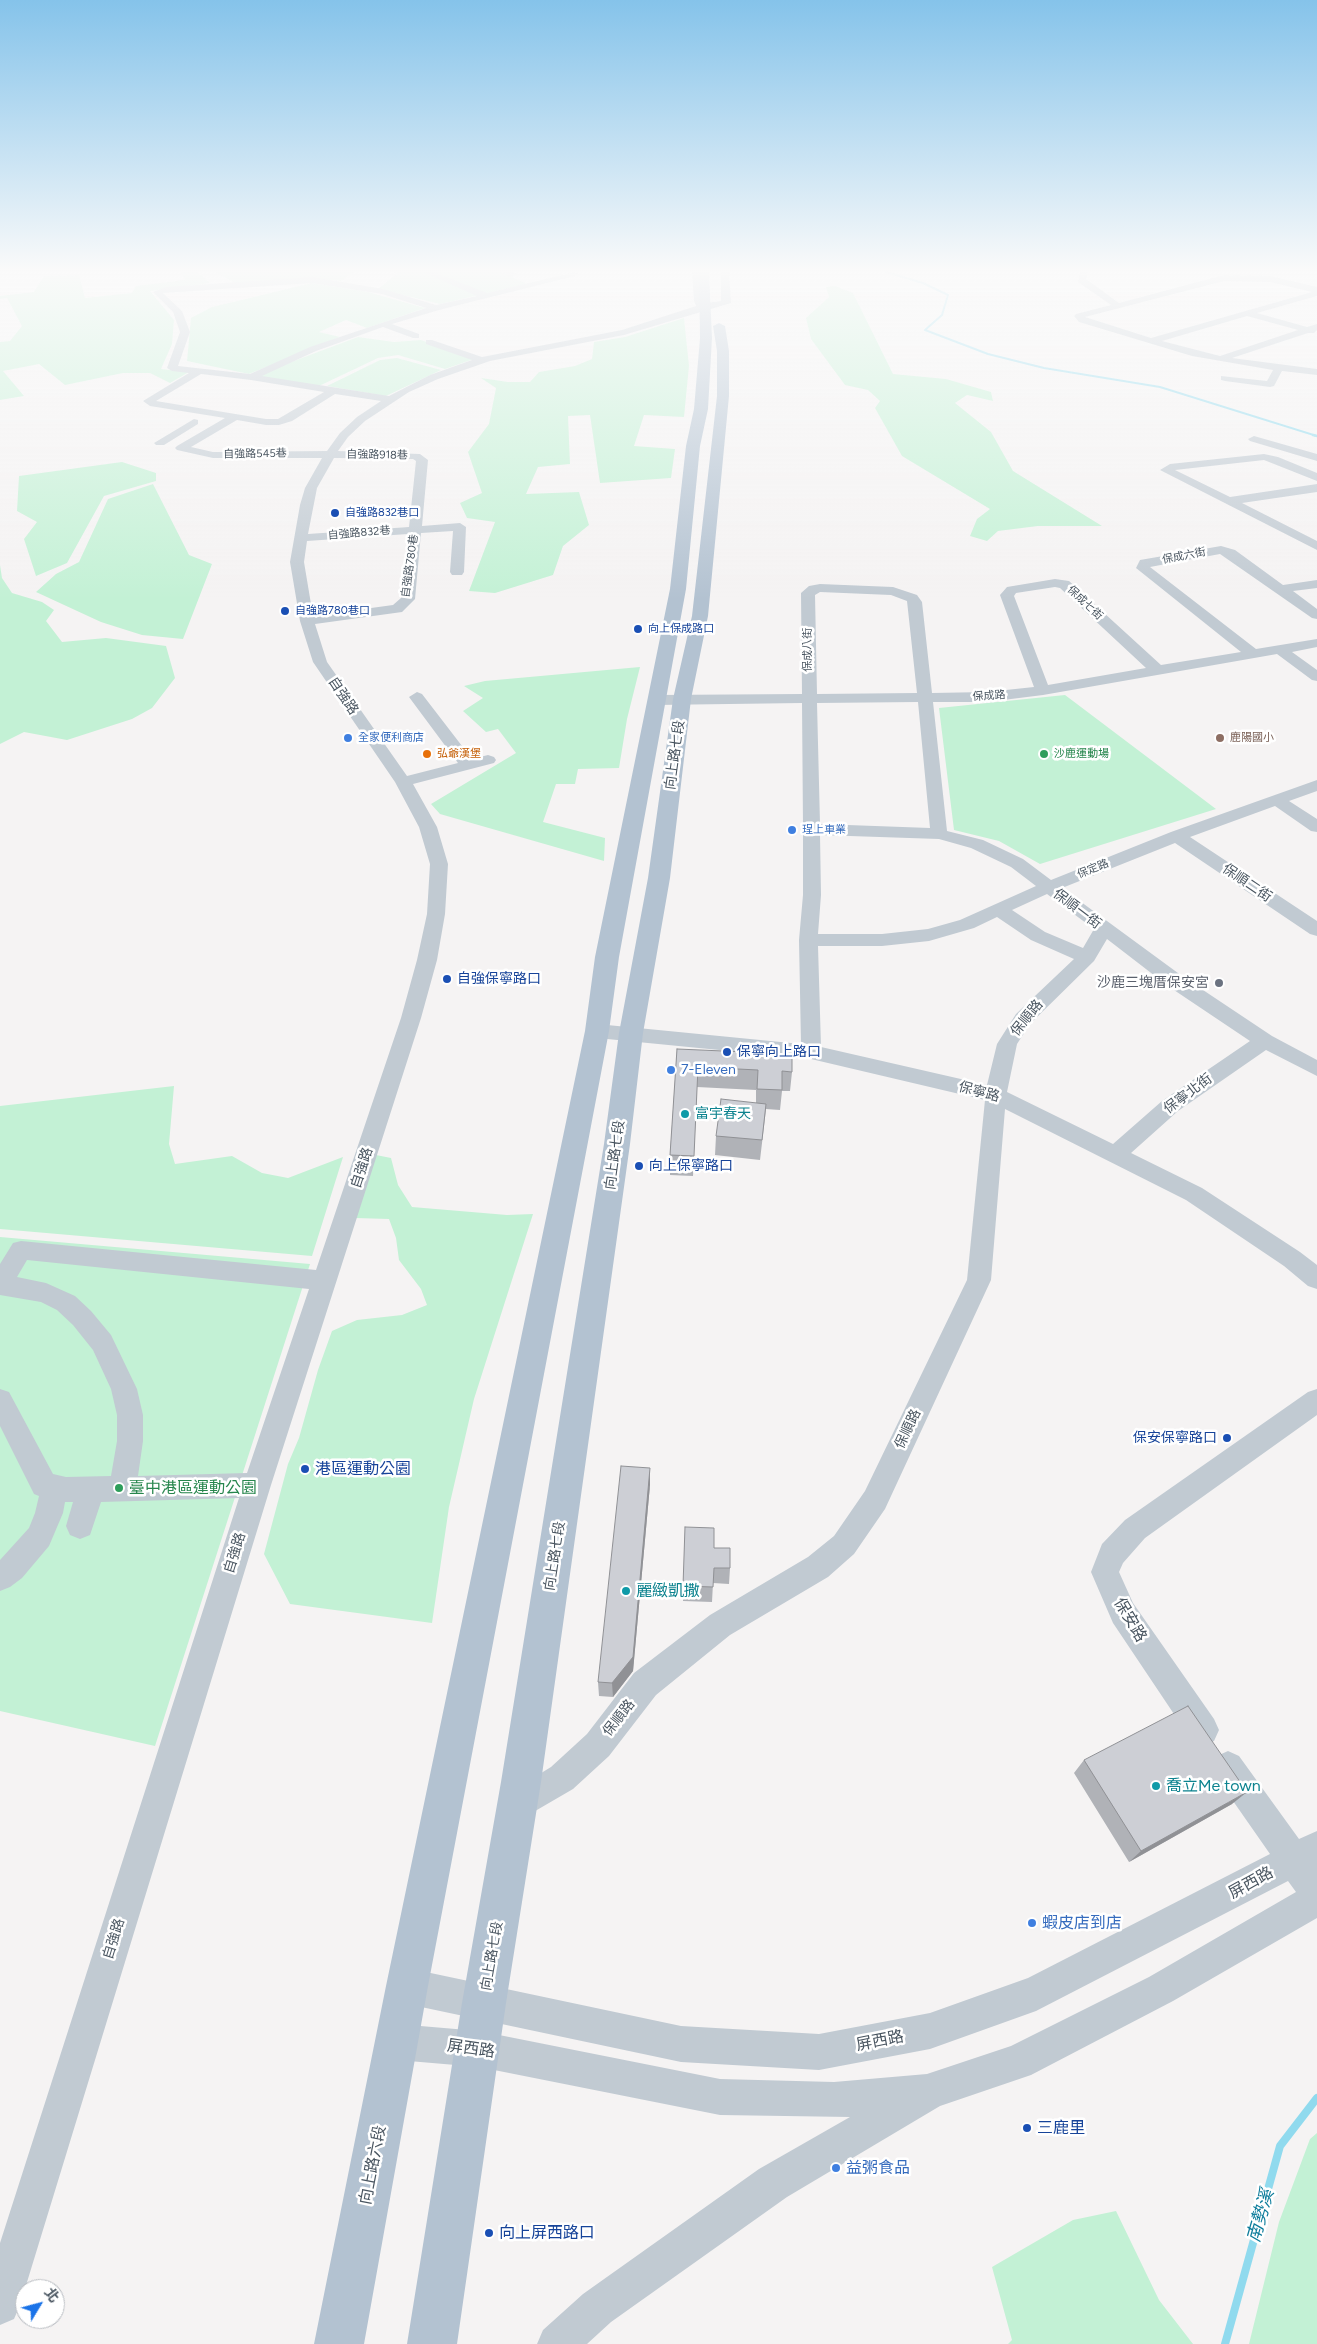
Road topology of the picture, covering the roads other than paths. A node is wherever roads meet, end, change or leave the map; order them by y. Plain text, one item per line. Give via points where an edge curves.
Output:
1 (182, 381) edge
2 (279, 381) edge
3 (425, 381) edge
4 (703, 381) edge
5 (724, 381) edge
6 (1250, 381) edge
7 (1272, 381) edge
8 (334, 390) junction
9 (388, 399) junction
10 (210, 413) junction
11 (235, 417) junction
12 (1254, 439) dead end
13 (160, 443) dead end
14 (330, 454) junction
15 (1317, 458) edge
16 (422, 460) joint
17 (1317, 477) edge
18 (1317, 488) edge
19 (1228, 501) junction
20 (416, 528) junction
21 (1317, 535) edge
22 (1302, 537) junction
23 (301, 538) junction
24 (1317, 546) edge
25 (457, 572) dead end
26 (1317, 584) edge
27 (1282, 589) junction
28 (1317, 614) edge
29 (307, 621) junction
30 (1317, 643) edge
31 (1280, 650) junction
32 (1253, 654) junction
33 (1158, 671) junction
34 (1317, 677) edge
35 (1043, 690) junction
36 (417, 697) dead end
37 (927, 698) junction
38 (682, 699) junction
39 (656, 700) junction
40 (808, 700) junction
41 (488, 760) dead end
42 (467, 764) junction
43 (403, 782) junction
44 (1317, 785) edge
45 (1277, 800) junction
46 (1317, 827) edge
47 (810, 829) junction
48 (939, 834) junction
49 (1177, 836) junction
50 (1048, 887) junction
51 (999, 910) junction
52 (1104, 928) junction
53 (1317, 930) edge
54 (808, 940) junction
55 (1087, 956) junction
56 (597, 1031) junction
57 (631, 1033) junction
58 (1265, 1041) junction
59 (811, 1052) junction
60 (1317, 1069) edge
61 (996, 1095) junction
62 (1115, 1154) junction
63 (1317, 1279) edge
64 (324, 1281) junction
65 (0, 1285) edge
66 (0, 1400) edge
67 (1317, 1400) edge
68 (257, 1485) junction
69 (54, 1487) junction
70 (123, 1488) junction
71 (91, 1489) junction
72 (80, 1526) dead end
73 (0, 1577) edge
74 (518, 1805) junction
75 (1305, 1854) edge
76 (1317, 1893) edge
77 (1317, 1899) edge
78 (407, 1986) junction
79 (484, 2003) junction
80 (397, 2042) junction
81 (478, 2049) junction
82 (931, 2091) junction
83 (0, 2305) edge
84 (339, 2344) edge
85 (432, 2344) edge
86 (557, 2344) edge

1 - 10 street via 148,401
2 - 8 street
3 - 9 street, 自強路
4 - 39 main road, 向上路七段 via 678,589
5 - 38 main road, 向上路七段 via 700,616
6 - 7 street via 1270,384
8 - 9 street
8 - 11 street via 279,422
9 - 14 street, 自強路 via 344,435
10 - 11 street
10 - 13 street
11 - 14 street, 自強路545巷 via 181,448 213,455
12 - 15 street
14 - 16 street, 自強路918巷 via 416,456
14 - 23 street, 自強路 via 306,505
16 - 20 street, 自強路780巷
17 - 19 street via 1264,457 1166,468 1168,472
18 - 19 street
19 - 22 street
20 - 23 street, 自強路832巷
20 - 25 street, 自強路832巷 via 460,527
20 - 29 street, 自強路780巷 via 408,599 404,604 397,608
21 - 22 street
22 - 24 street
23 - 29 street, 自強路 via 297,562
26 - 27 street
27 - 28 street, 保成六街
27 - 32 street, 保成六街 via 1221,550 1145,563 1143,568
29 - 43 street, 自強路 via 320,662
30 - 31 street, 保成路
31 - 32 street, 保成路
31 - 34 street
32 - 33 street, 保成路
33 - 35 street, 保成路
33 - 35 street, 保成七街 via 1064,584 1012,590 1007,595
35 - 37 street, 保成路 via 987,697
36 - 42 street
37 - 40 street, 保成路
37 - 40 street, 保成八街 via 916,602 894,592 820,588 808,593
37 - 48 street, 保成八街
38 - 39 street, 保成路
38 - 40 street, 保成路
38 - 57 main road, 向上路七段 via 659,878
39 - 56 main road, 向上路七段 via 607,957
40 - 47 street, 保成八街
41 - 42 street
42 - 43 street
43 - 64 street, 自強路 via 428,827 439,864 436,914 411,1018
44 - 45 street, 保定路
45 - 46 street
45 - 49 street, 保定路
47 - 48 street, 保順一街
47 - 54 street, 保成八街 via 812,895
48 - 50 street, 保順一街 via 977,844 1017,863
49 - 50 street, 保定路
49 - 53 street, 保順二街
50 - 51 street, 保定路
50 - 52 street, 保順一街
51 - 54 street, 保定路 via 929,935 882,940
51 - 55 street via 1038,936
52 - 55 street, 保順路
52 - 58 street, 保順一街 via 1175,981
54 - 59 street, 保成八街
55 - 61 street, 保順路 via 1017,1027 1007,1044
56 - 57 street, 保寧路
56 - 78 main road, 向上路七段
57 - 59 street, 保寧路
57 - 74 main road, 向上路七段 via 616,1154
58 - 60 street, 保順一街
58 - 62 street, 保寧北街 via 1170,1106
59 - 61 street, 保寧路
61 - 62 street, 保寧路
61 - 74 street, 保順路 via 979,1280 875,1500 844,1546 818,1567 720,1625 645,1684 598,1745 562,1778
62 - 63 street, 保寧路 via 1194,1194
64 - 65 street via 21,1250
64 - 68 street, 自強路
65 - 70 street via 46,1293 66,1303 102,1343 124,1389 130,1415
66 - 69 street via 44,1485
67 - 75 street, 保安路 via 1135,1529 1112,1554 1105,1572 1123,1613
68 - 70 street
68 - 83 street, 自強路
69 - 71 street
69 - 73 street via 40,1536
70 - 71 street
71 - 72 street
74 - 79 main road, 向上路七段
75 - 76 street, 保安路
75 - 79 street, 屏西路 via 1036,1993 930,2031 819,2052 681,2044
77 - 82 street, 屏西路 via 1161,1989 1018,2062
78 - 79 street, 屏西路
78 - 80 main road, 向上路六段
79 - 81 main road
80 - 81 street, 屏西路
80 - 84 main road, 向上路六段
81 - 82 street, 屏西路 via 720,2097 834,2100
81 - 85 main road
82 - 86 street, 屏西路 via 773,2183 597,2308

